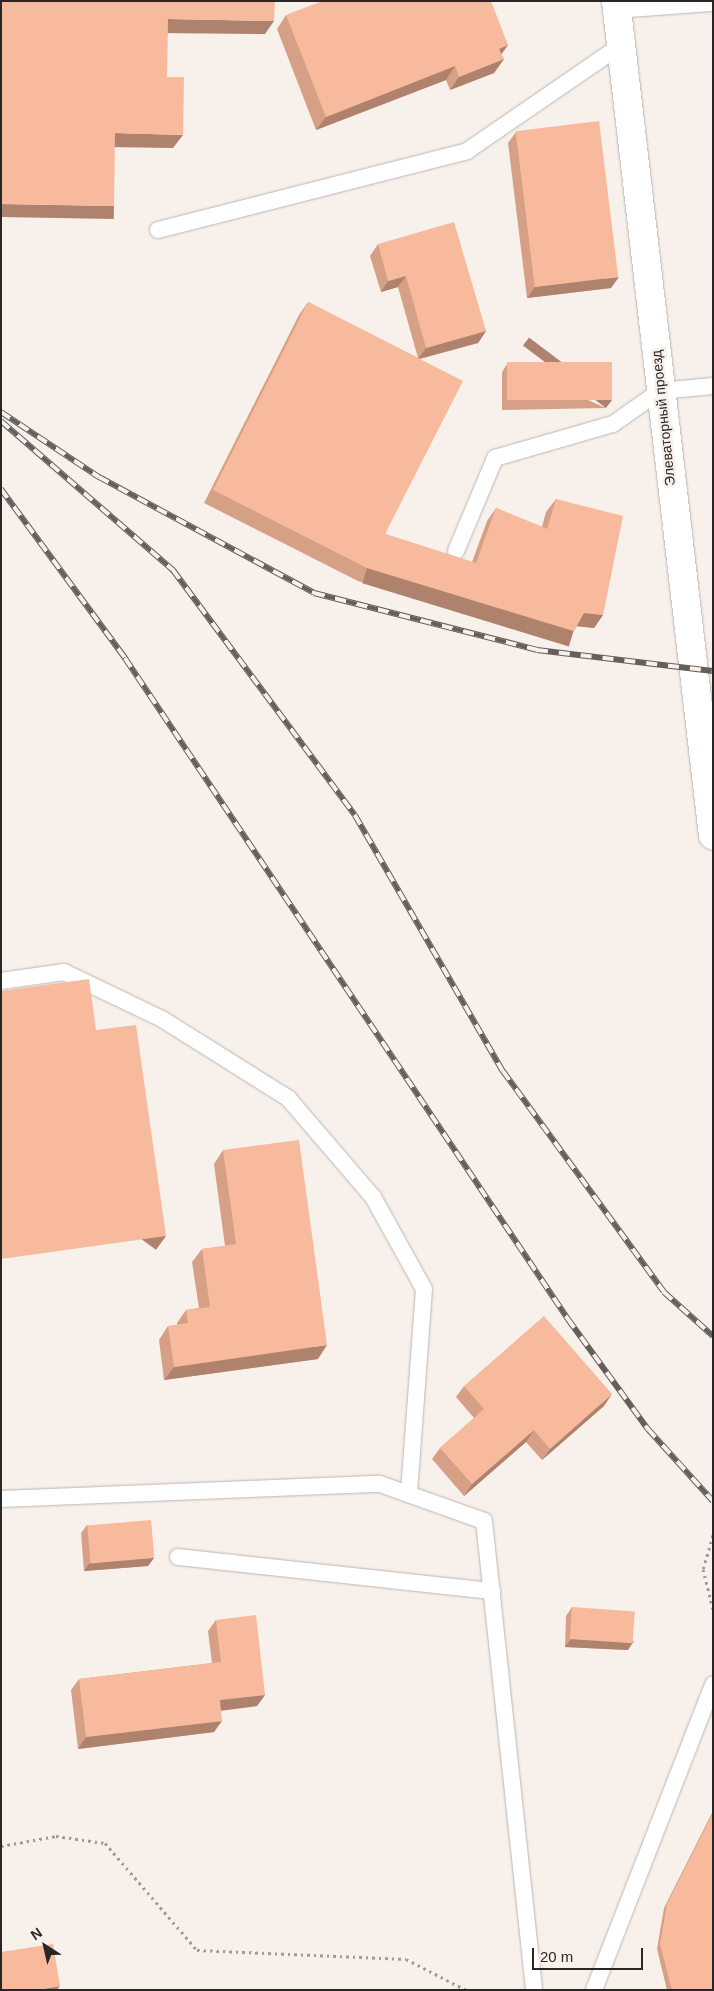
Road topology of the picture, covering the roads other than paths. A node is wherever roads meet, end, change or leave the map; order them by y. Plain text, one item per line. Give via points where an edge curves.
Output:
1 (713, 3) edge
2 (616, 6) edge
3 (621, 45) junction
4 (158, 230) dead end
5 (713, 386) edge
6 (660, 391) junction
7 (456, 551) dead end
8 (713, 835) edge
9 (1, 981) edge
10 (409, 1494) junction
11 (1, 1499) edge
12 (178, 1557) dead end
13 (492, 1591) junction
14 (713, 1684) edge
15 (534, 1990) edge
16 (594, 1990) edge

1 - 2 lane
2 - 3 street, Элеваторный проезд
3 - 4 lane via 467,151
3 - 6 street, Элеваторный проезд
5 - 6 lane
6 - 7 lane via 613,424 495,458
6 - 8 street, Элеваторный проезд
9 - 10 lane via 64,972 162,1019 288,1098 373,1197 424,1289
10 - 11 lane via 380,1484
10 - 13 lane via 484,1521
12 - 13 lane
13 - 15 lane
14 - 16 lane

